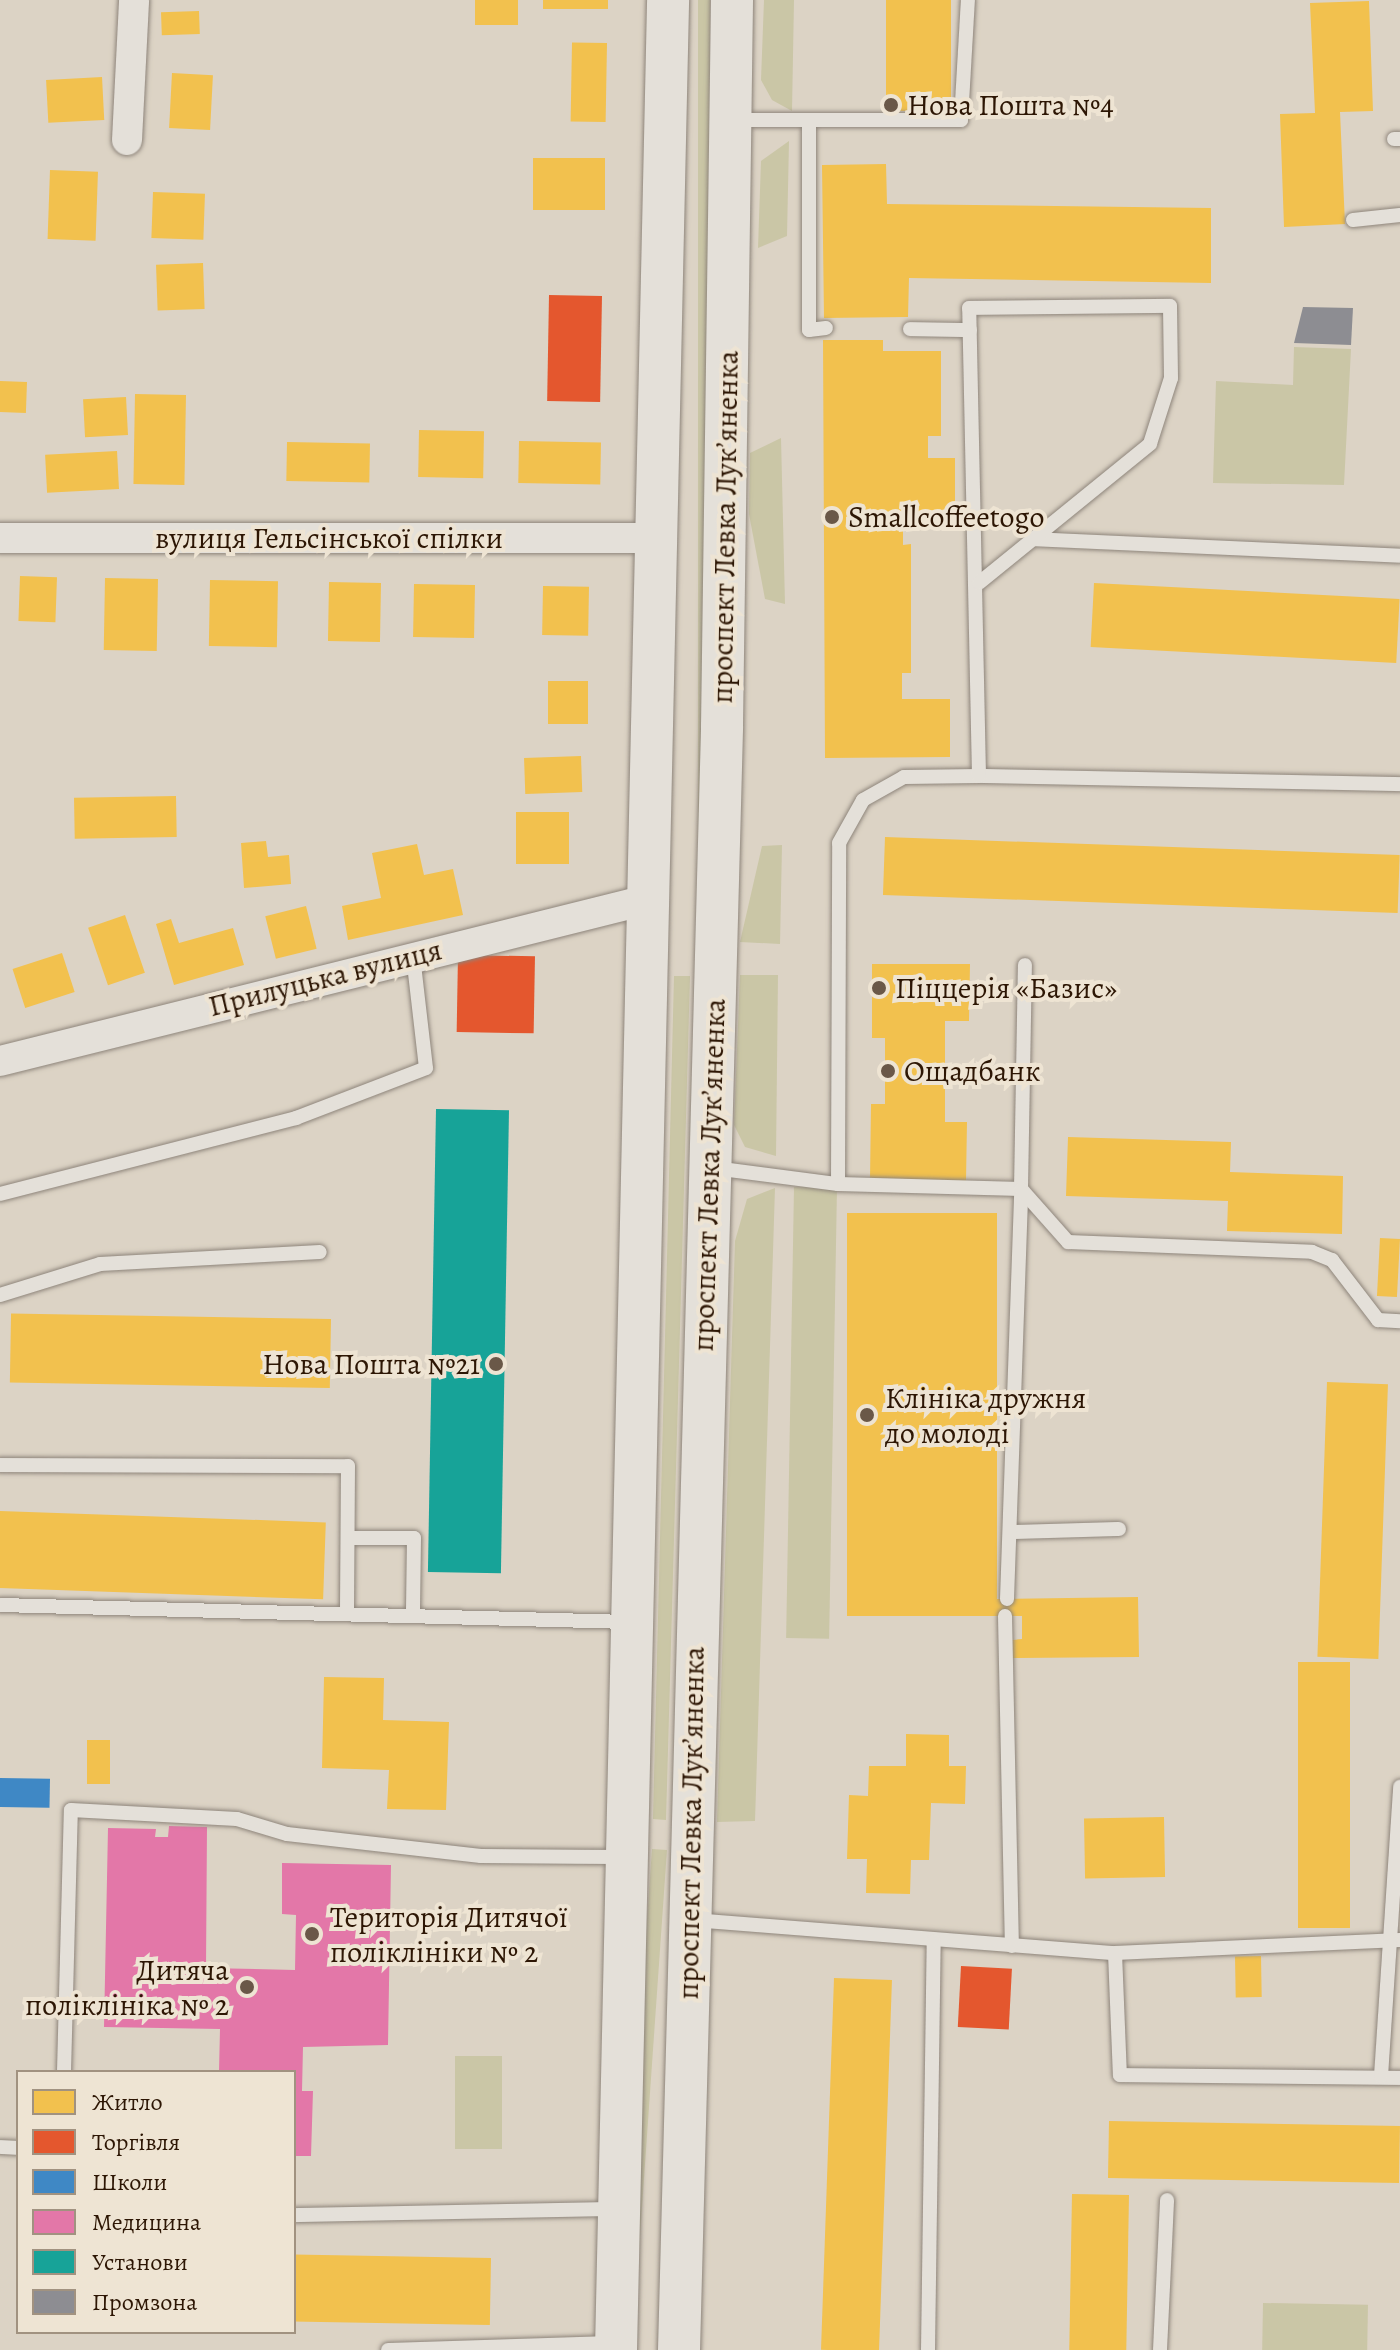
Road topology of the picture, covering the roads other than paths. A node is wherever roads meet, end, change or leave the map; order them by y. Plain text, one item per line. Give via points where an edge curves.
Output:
1 (134, 0) edge
2 (668, 0) edge
3 (732, 0) edge
4 (968, 0) edge
5 (731, 120) junction
6 (809, 123) junction
7 (127, 140) dead end
8 (1400, 215) edge
9 (1353, 220) dead end
10 (826, 328) dead end
11 (910, 329) dead end
12 (970, 330) junction
13 (0, 538) edge
14 (658, 538) junction
15 (1032, 539) junction
16 (1400, 556) edge
17 (979, 583) junction
18 (979, 776) junction
19 (1400, 784) edge
20 (650, 899) junction
21 (413, 955) junction
22 (1025, 965) dead end
23 (0, 1061) edge
24 (709, 1168) junction
25 (838, 1184) junction
26 (1021, 1189) junction
27 (0, 1194) edge
28 (320, 1252) dead end
29 (0, 1295) edge
30 (1400, 1321) edge
31 (0, 1465) edge
32 (1119, 1529) dead end
33 (1013, 1532) junction
34 (348, 1538) junction
35 (1007, 1599) dead end
36 (0, 1605) edge
37 (347, 1613) junction
38 (413, 1614) junction
39 (1005, 1616) dead end
40 (635, 1622) junction
41 (1400, 1787) edge
42 (630, 1857) junction
43 (689, 1920) junction
44 (1396, 1940) edge
45 (934, 1941) junction
46 (1012, 1946) junction
47 (1115, 1953) junction
48 (64, 2070) edge
49 (1381, 2076) junction
50 (1400, 2078) edge
51 (1167, 2200) dead end
52 (620, 2209) junction
53 (296, 2215) edge
54 (616, 2347) edge
55 (388, 2350) edge
56 (679, 2350) edge
57 (928, 2350) edge
58 (1160, 2350) edge

1 - 7 street
2 - 14 main road, проспект Левка Лукʼяненка
3 - 5 main road, проспект Левка Лукʼяненка
4 - 6 lane via 961,120
5 - 6 lane
5 - 24 main road, проспект Левка Лукʼяненка
6 - 10 lane via 809,330
8 - 9 lane
11 - 12 lane
12 - 15 lane via 969,308 1170,306 1171,378 1150,444
12 - 17 lane
13 - 14 street, вулиця Гельсінської спілки
14 - 20 main road, проспект Левка Лукʼяненка
15 - 16 lane
15 - 17 lane
17 - 18 lane
18 - 19 lane
18 - 25 lane via 904,777 863,800 839,843
20 - 21 street, Прилуцька вулиця
20 - 40 main road, проспект Левка Лукʼяненка
21 - 23 street, Прилуцька вулиця
21 - 27 lane via 426,1068 296,1118
22 - 26 lane
24 - 25 lane
24 - 43 main road, проспект Левка Лукʼяненка
25 - 26 lane
26 - 30 lane via 1068,1242 1312,1252 1332,1260 1378,1320
26 - 33 lane
28 - 29 lane via 100,1264
31 - 34 lane via 348,1466
32 - 33 lane
33 - 35 lane
34 - 37 lane
34 - 38 lane via 414,1538
36 - 37 lane
37 - 38 lane
38 - 40 lane
39 - 46 lane
40 - 42 main road, проспект Левка Лукʼяненка
41 - 44 lane
42 - 48 lane via 481,1856 287,1834 237,1819 71,1810
42 - 52 main road, проспект Левка Лукʼяненка
43 - 45 lane
43 - 56 main road, проспект Левка Лукʼяненка
44 - 47 lane
44 - 49 lane
45 - 46 lane
45 - 57 lane
46 - 47 lane
47 - 49 lane via 1120,2075
49 - 50 lane
51 - 58 lane
52 - 53 lane
52 - 54 main road, проспект Левка Лукʼяненка
54 - 55 lane

